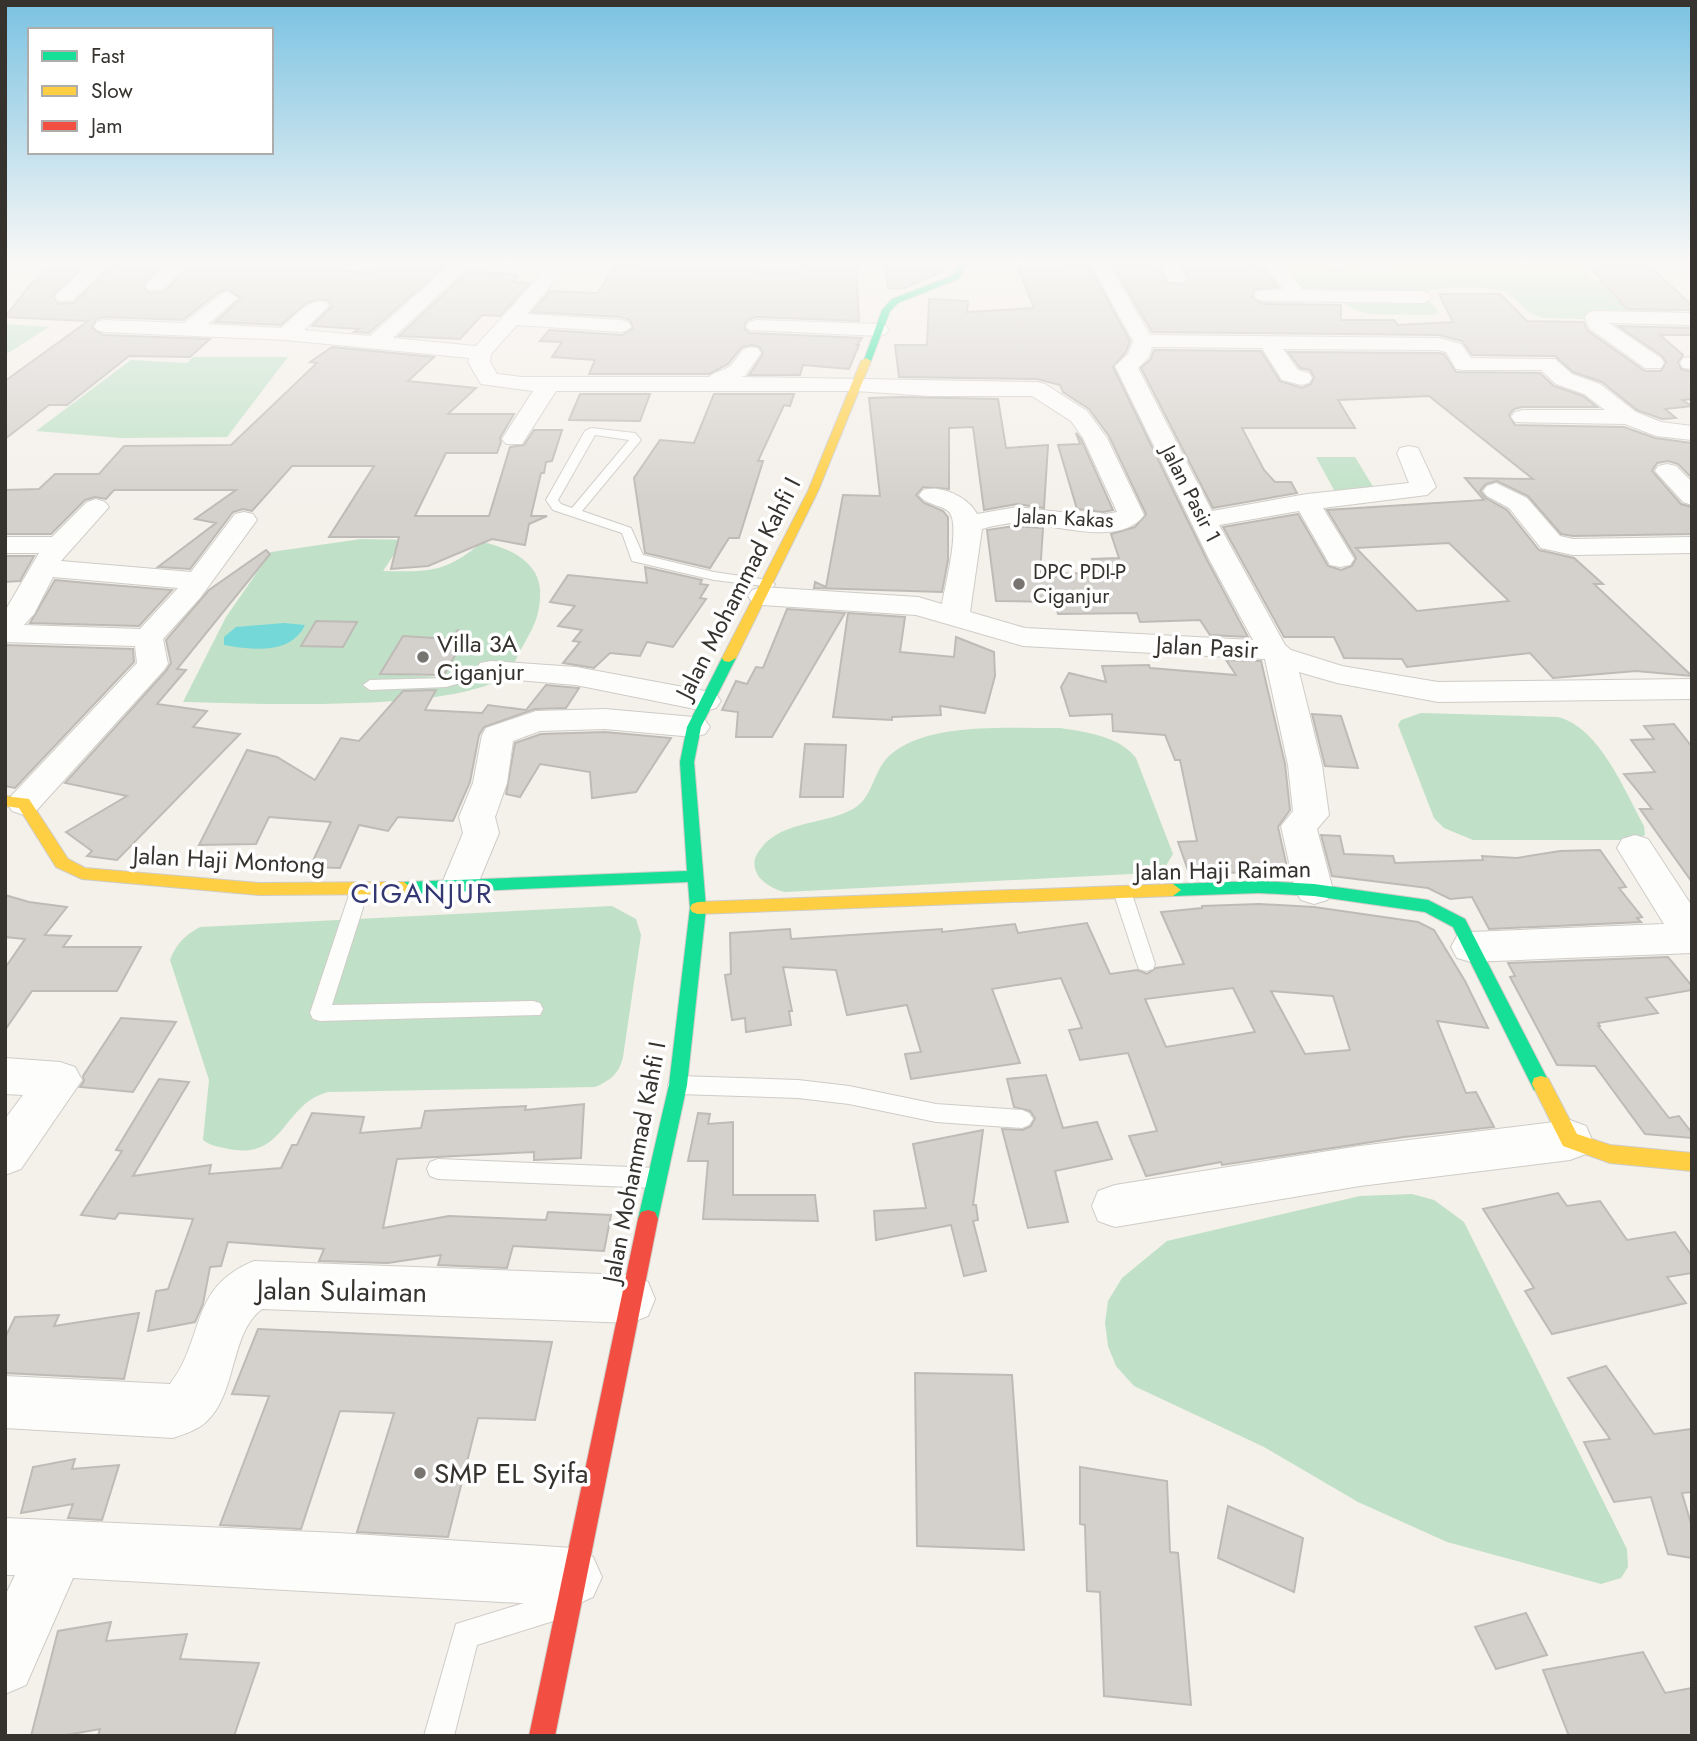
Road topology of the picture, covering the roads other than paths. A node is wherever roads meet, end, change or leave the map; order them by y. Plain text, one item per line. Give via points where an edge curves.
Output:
1 (368, 342) edge
2 (496, 342) edge
3 (874, 342) edge
4 (1143, 342) edge
5 (1222, 342) edge
6 (1295, 342) edge
7 (1379, 342) edge
8 (1623, 342) edge
9 (375, 343) joint
10 (1269, 343) junction
11 (750, 352) dead end
12 (482, 361) junction
13 (1653, 363) dead end
14 (1301, 378) dead end
15 (546, 380) junction
16 (856, 384) junction
17 (713, 386) junction
18 (1523, 417) dead end
19 (1628, 417) junction
20 (1692, 433) edge
21 (514, 439) dead end
22 (1409, 453) dead end
23 (1667, 471) dead end
24 (1496, 491) dead end
25 (932, 495) dead end
26 (1692, 497) edge
27 (1307, 502) junction
28 (96, 507) dead end
29 (575, 513) junction
30 (244, 520) dead end
31 (1204, 520) junction
32 (969, 524) junction
33 (5, 545) edge
34 (1692, 545) edge
35 (1340, 559) dead end
36 (46, 567) junction
37 (197, 581) junction
38 (5, 585) edge
39 (765, 590) junction
40 (955, 615) junction
41 (5, 625) edge
42 (5, 633) edge
43 (148, 638) junction
44 (1277, 653) junction
45 (491, 670) joint
46 (370, 685) dead end
47 (1692, 689) edge
48 (699, 714) junction
49 (15, 802) edge
50 (1635, 848) dead end
51 (695, 876) junction
52 (459, 888) junction
53 (360, 889) junction
54 (1314, 890) junction
55 (1123, 894) junction
56 (698, 908) junction
57 (1692, 937) edge
58 (1471, 947) junction
59 (1146, 964) dead end
60 (533, 1009) dead end
61 (5, 1076) edge
62 (678, 1084) junction
63 (1022, 1119) dead end
64 (1570, 1140) junction
65 (5, 1156) edge
66 (1692, 1162) edge
67 (438, 1169) dead end
68 (656, 1178) junction
69 (1115, 1206) dead end
70 (630, 1299) junction
71 (5, 1402) edge
72 (31, 1548) edge
73 (570, 1590) junction
74 (5, 1664) edge
75 (439, 1736) edge
76 (542, 1736) edge

1 - 9 street
2 - 12 street
3 - 16 main road, Jalan Mohammad Kahfi I
4 - 31 street, Jalan Pasir 1 via 1138,357 1126,366
5 - 10 street
6 - 10 street
7 - 19 street via 1439,344 1454,348 1464,364 1547,364 1564,379 1592,389
8 - 13 street
9 - 12 street
10 - 14 street via 1290,374
11 - 17 street via 737,371
12 - 15 street, Jalan Kakas via 489,379 522,384
15 - 17 street, Jalan Kakas
15 - 21 street
16 - 17 street, Jalan Kakas
16 - 32 street, Jalan Kakas via 1037,388 1079,416 1131,515 1111,524 1027,515
16 - 39 main road, Jalan Mohammad Kahfi I via 813,491
18 - 19 street
19 - 20 street via 1656,429
22 - 27 street via 1423,487 1418,490
23 - 26 street
24 - 34 street via 1518,503 1550,542 1573,547
25 - 32 street via 960,507
27 - 31 street
27 - 35 street
28 - 36 street
29 - 29 lane via 635,440 636,437 591,431 552,500 557,507
29 - 39 lane via 627,531 637,558
30 - 37 street
31 - 44 street, Jalan Pasir 1
32 - 40 street
33 - 36 street
36 - 37 street
36 - 38 street
36 - 41 street via 19,614
37 - 43 street
39 - 40 street, Jalan Pasir via 918,606
39 - 48 main road, Jalan Mohammad Kahfi I
40 - 44 street, Jalan Pasir via 1023,637
42 - 43 street
43 - 49 street via 153,664
44 - 47 street, Jalan Pasir via 1337,674 1438,692
44 - 54 street, Jalan Pasir 1 via 1305,765 1311,815 1299,826
45 - 46 lane via 446,682
45 - 48 street via 576,676
48 - 51 main road, Jalan Mohammad Kahfi I via 687,762
48 - 52 street via 536,721 498,736 490,783 477,817 481,833
49 - 53 main road, Jalan Haji Montong via 62,863 82,873 258,889
50 - 57 street
51 - 52 main road, Jalan Haji Montong
51 - 56 main road, Jalan Mohammad Kahfi I
52 - 53 main road, Jalan Haji Montong
53 - 60 lane via 320,1013
54 - 55 main road, Jalan Haji Raiman via 1259,887
54 - 58 main road, Jalan Haji Raiman via 1428,906 1458,923
55 - 56 main road, Jalan Haji Raiman
55 - 59 lane
56 - 62 main road, Jalan Mohammad Kahfi I
57 - 58 street
58 - 64 main road, Jalan Haji Raiman
61 - 65 street via 60,1080
62 - 63 lane via 798,1089 936,1113
62 - 68 main road, Jalan Mohammad Kahfi I
64 - 66 main road via 1610,1154
64 - 69 street
67 - 68 lane
68 - 70 main road, Jalan Mohammad Kahfi I
70 - 71 street, Jalan Sulaiman via 254,1285 241,1291 231,1304 187,1407 173,1412
70 - 73 main road, Jalan Mohammad Kahfi I
72 - 73 street via 338,1562
72 - 74 street
73 - 75 lane via 466,1634
73 - 76 main road, Jalan Mohammad Kahfi I

